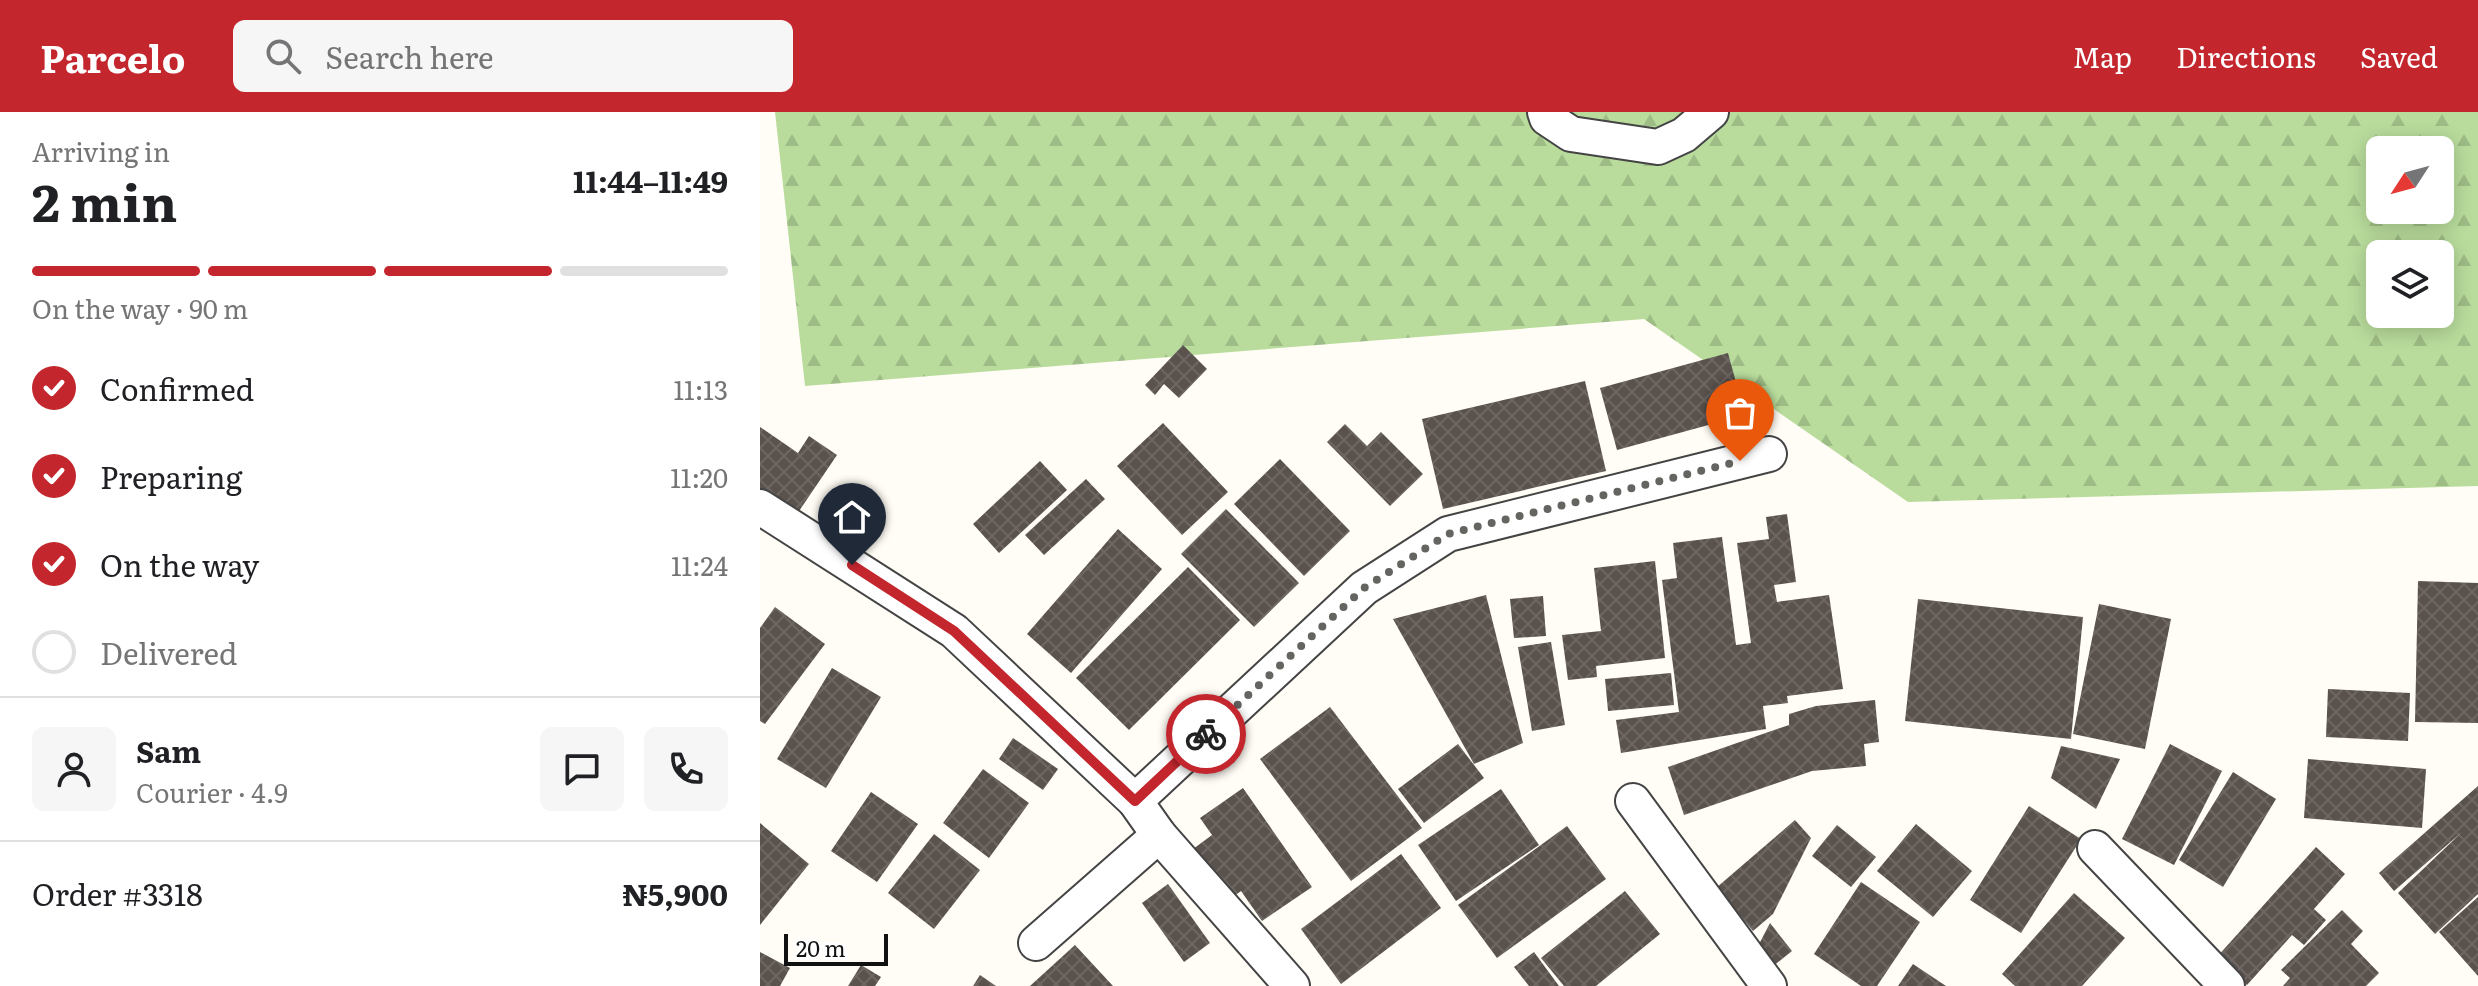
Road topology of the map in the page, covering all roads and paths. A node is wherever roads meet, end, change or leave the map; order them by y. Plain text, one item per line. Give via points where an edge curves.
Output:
1 (1545, 112) edge
2 (1711, 112) edge
3 (1769, 454) dead end
4 (760, 507) edge
5 (1135, 801) junction
6 (1633, 801) dead end
7 (1159, 835) junction
8 (2095, 848) dead end
9 (1036, 943) dead end
10 (1292, 986) edge
11 (1769, 986) edge
12 (2227, 986) edge

1 - 2 street via 1571,134 1658,147 1684,135
3 - 5 street via 1448,534 1364,588
4 - 5 street via 954,631
5 - 7 street
6 - 11 street
7 - 9 street
7 - 10 street
8 - 12 street

